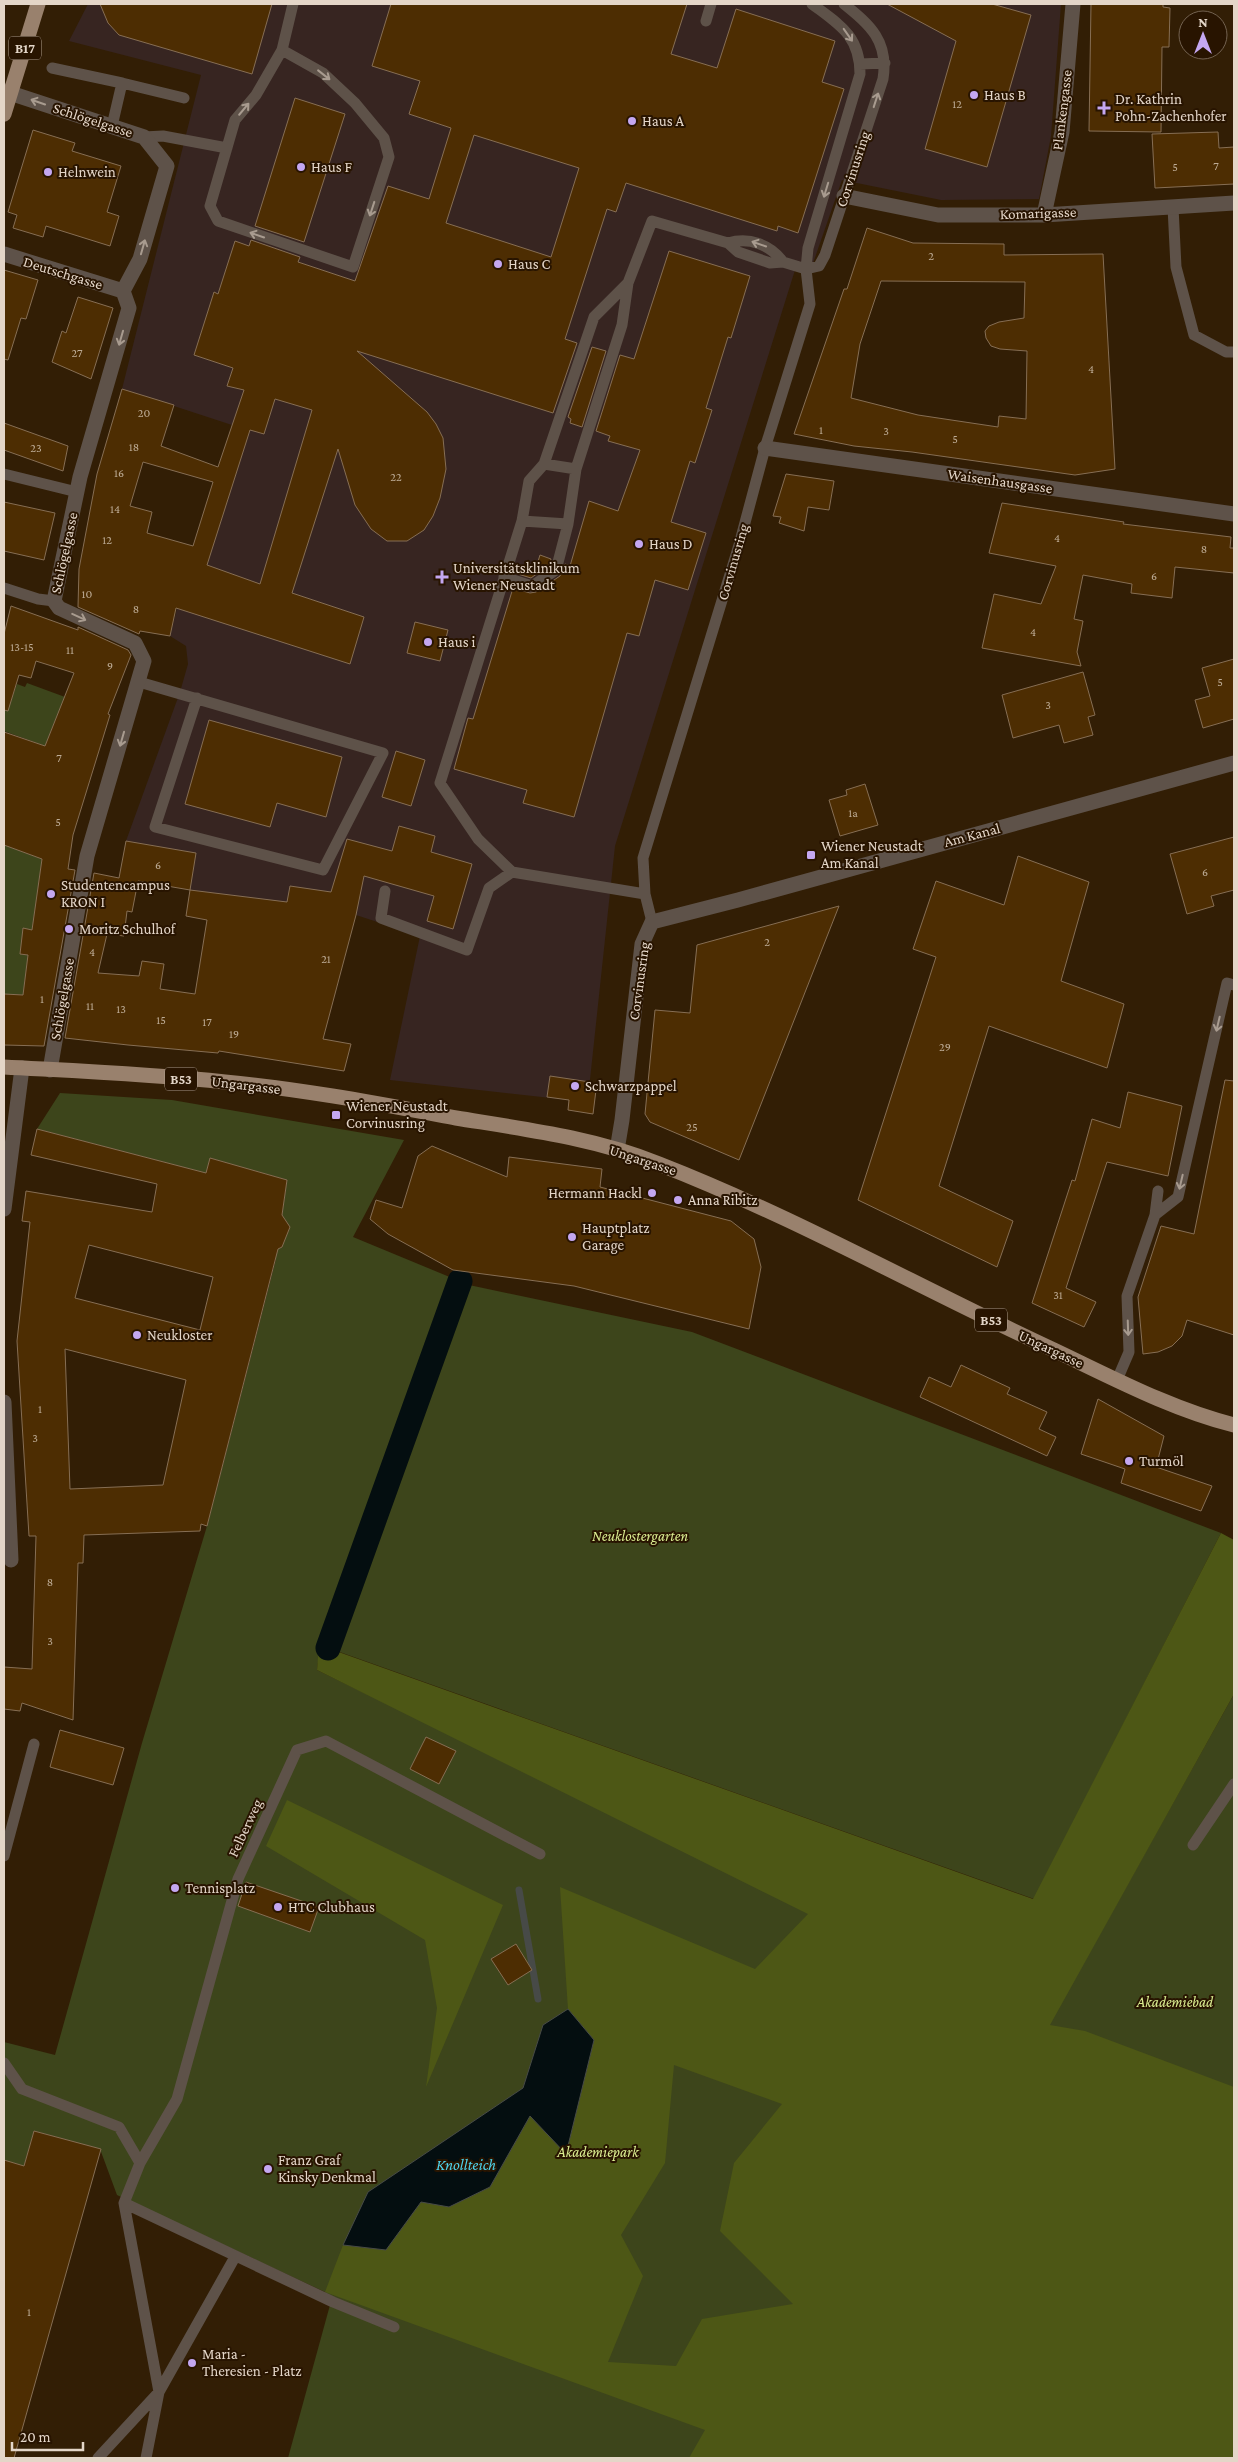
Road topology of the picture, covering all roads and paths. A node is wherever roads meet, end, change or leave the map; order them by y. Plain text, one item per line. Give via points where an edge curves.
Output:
1 (38, 4) edge
2 (293, 4) edge
3 (711, 4) edge
4 (812, 4) edge
5 (844, 4) edge
6 (1073, 4) edge
7 (706, 21) dead end
8 (282, 50) junction
9 (885, 63) junction
10 (860, 64) junction
11 (52, 68) dead end
12 (122, 83) junction
13 (7, 92) edge
14 (184, 98) dead end
15 (4, 114) edge
16 (112, 126) junction
17 (144, 137) junction
18 (227, 148) junction
19 (844, 196) junction
20 (1234, 203) edge
21 (1173, 207) junction
22 (1044, 215) junction
23 (4, 254) edge
24 (806, 269) junction
25 (628, 283) junction
26 (123, 291) junction
27 (1234, 352) edge
28 (765, 448) junction
29 (544, 464) junction
30 (576, 469) junction
31 (4, 474) edge
32 (77, 492) junction
33 (1234, 514) edge
34 (522, 521) junction
35 (568, 524) junction
36 (504, 577) junction
37 (4, 588) edge
38 (54, 601) junction
39 (139, 682) junction
40 (198, 698) junction
41 (1234, 762) edge
42 (512, 872) junction
43 (385, 891) dead end
44 (644, 894) junction
45 (652, 922) junction
46 (1234, 985) edge
47 (4, 1067) edge
48 (22, 1068) junction
49 (50, 1070) junction
50 (617, 1150) junction
51 (1158, 1191) dead end
52 (4, 1209) edge
53 (1155, 1215) junction
54 (1117, 1380) junction
55 (4, 1402) edge
56 (1234, 1425) edge
57 (10, 1560) dead end
58 (34, 1744) dead end
59 (1234, 1784) edge
60 (1193, 1845) dead end
61 (540, 1854) dead end
62 (4, 1856) edge
63 (4, 2063) edge
64 (140, 2163) junction
65 (124, 2203) junction
66 (235, 2256) junction
67 (394, 2327) dead end
68 (159, 2392) junction
69 (98, 2458) edge
70 (146, 2458) edge

1 - 13 main road, B17
2 - 8 lane
3 - 7 lane
4 -> 10 lane via 842,27 858,49
5 - 9 lane, Corvinusring via 869,25 880,43
6 - 22 street, Plankengasse via 1062,132
18 -> 8 lane via 235,120 256,94
8 -> 18 lane via 323,73 355,103 384,138 389,157 353,267 218,222 210,206
9 - 10 lane
19 -> 9 lane, Corvinusring via 883,79
10 -> 24 lane via 860,74 808,248
11 - 12 lane
12 - 14 lane
12 - 16 lane
13 - 15 main road, B17
16 -> 13 street, Schlögelgasse
16 - 17 street, Schlögelgasse
17 - 18 lane via 163,136
26 -> 17 street, Schlögelgasse via 140,259 166,166
19 - 22 street, Komarigasse via 938,215
19 - 24 lane, Corvinusring via 825,256 819,266
20 - 21 street, Komarigasse
21 - 22 street, Komarigasse
21 - 27 lane via 1176,267 1194,334 1226,352
23 - 26 street, Deutschgasse
24 - 25 lane via 783,262 774,250 743,239 728,244 652,221
24 - 28 lane, Corvinusring via 810,304
25 - 29 lane via 594,317
25 - 30 lane via 622,325
26 -> 32 street, Schlögelgasse via 129,308
28 - 33 street, Waisenhausgasse
28 - 44 lane, Corvinusring via 739,545 643,858
29 - 30 lane
29 - 34 lane via 529,482
30 - 35 lane
31 - 32 lane
32 - 38 street, Schlögelgasse
34 - 35 lane
34 - 36 lane
35 - 36 lane via 556,570 532,586
36 - 42 lane via 440,783 478,839
37 - 38 lane
38 -> 39 street, Schlögelgasse via 59,608 135,643 144,661
39 - 40 lane
39 -> 49 street, Schlögelgasse via 88,856
40 - 40 lane via 155,827 323,870 383,753
41 - 45 street, Am Kanal
42 - 43 lane via 488,888 467,950 381,918
42 - 44 lane
44 - 45 lane, Corvinusring
45 - 50 street, Corvinusring via 642,944
46 -> 53 lane via 1227,984 1178,1198
47 - 48 main road, Ungargasse / B53
48 - 49 main road, Ungargasse / B53
48 - 52 street
49 - 50 main road, Ungargasse / B53 via 225,1082 339,1097 554,1134
50 - 54 main road, Ungargasse / B53 via 655,1162 754,1203
51 - 53 lane
53 -> 54 lane via 1127,1296 1129,1352
54 - 56 main road, Ungargasse / B53 via 1170,1404
55 - 57 street
58 - 62 lane
59 - 60 lane
61 - 64 lane, Felberweg via 326,1741 297,1750 238,1879 177,2099
63 - 64 lane via 22,2089 119,2127
64 - 65 lane, Felberweg
65 - 66 lane
65 - 68 lane
66 - 67 lane
66 - 68 lane
68 - 69 lane
68 - 70 lane

